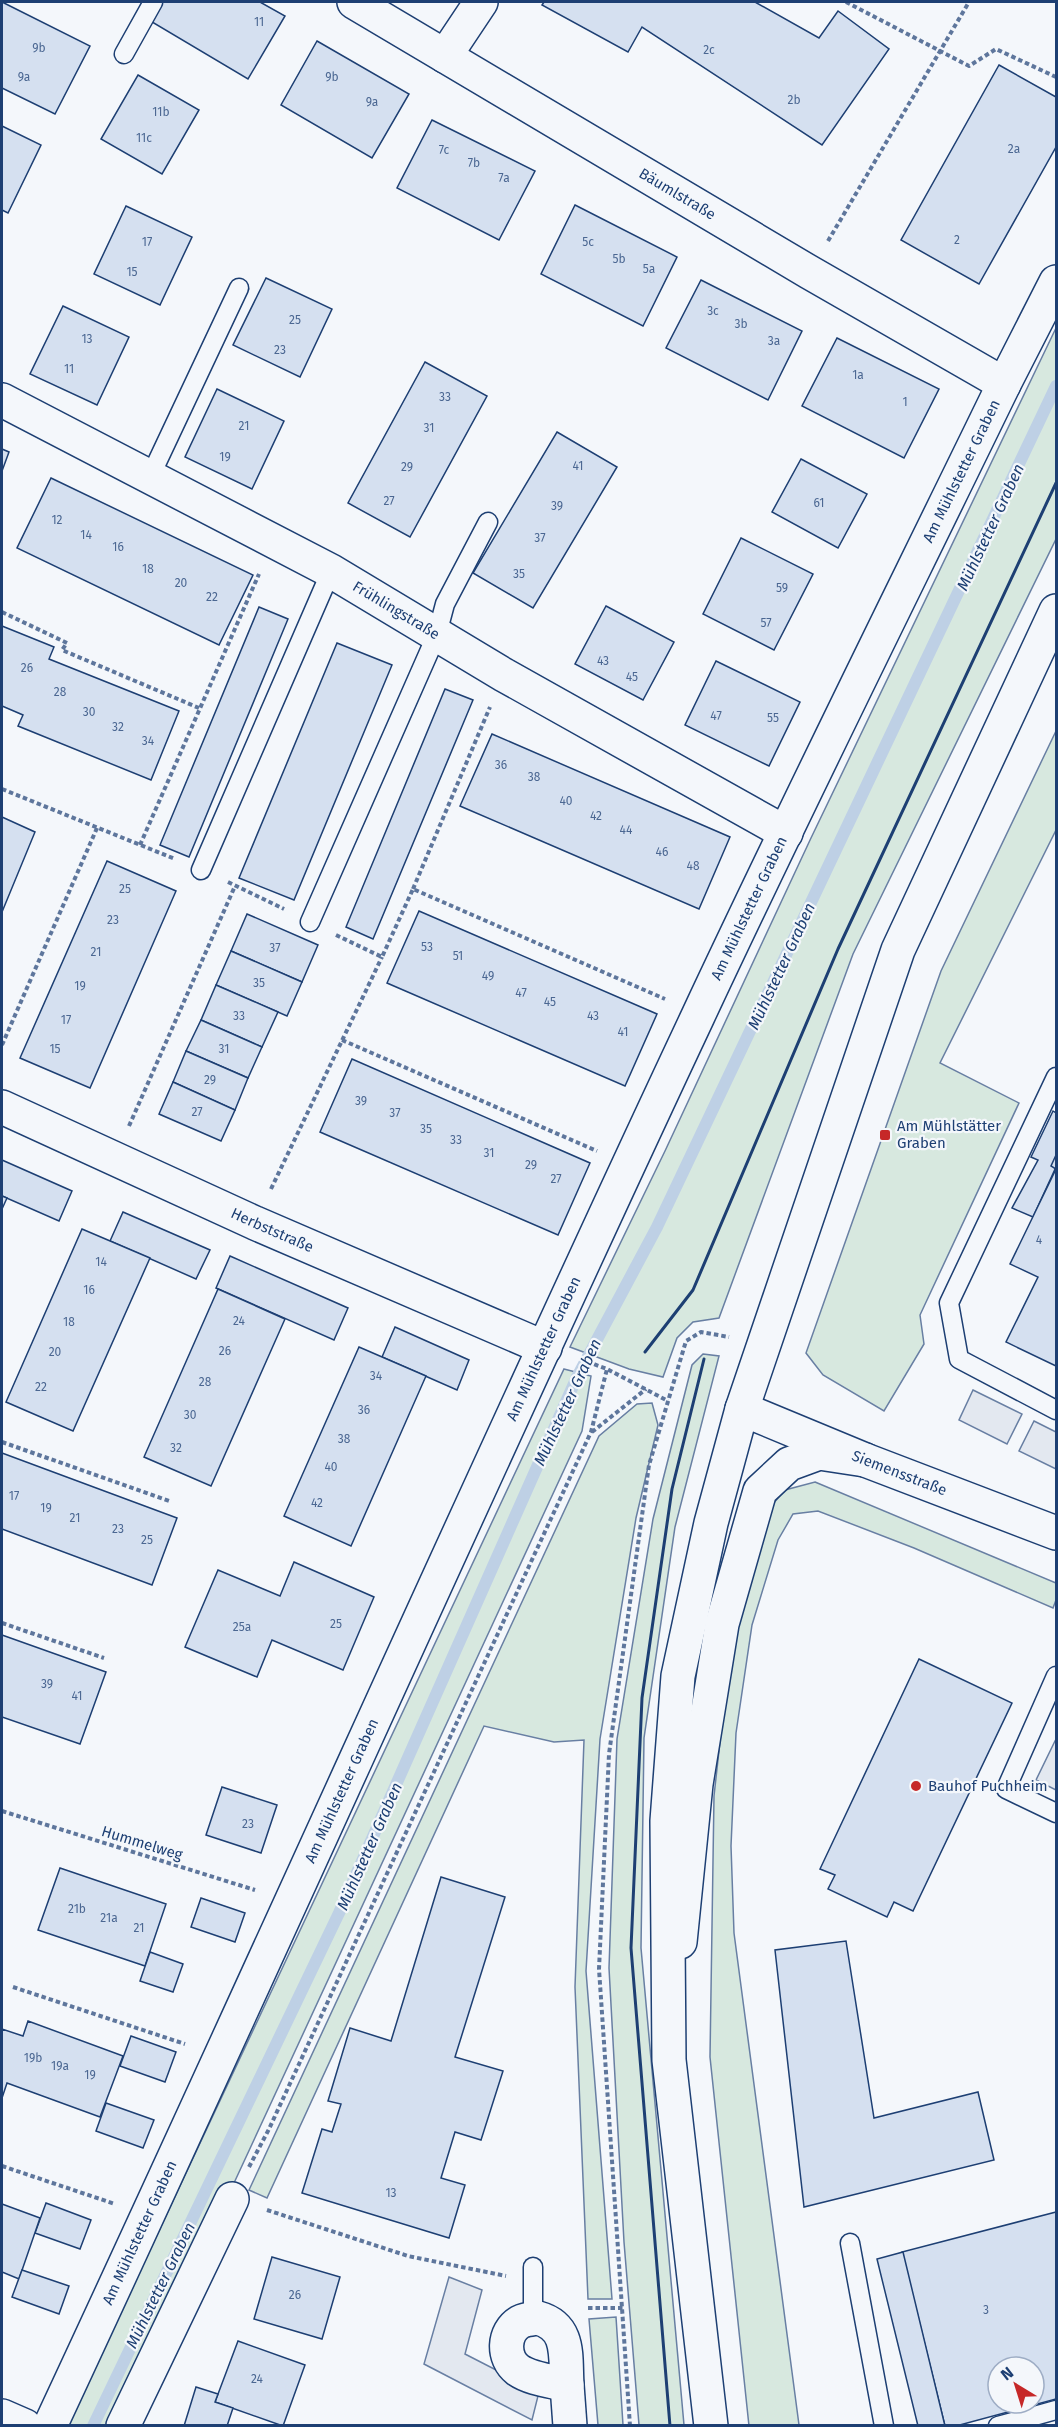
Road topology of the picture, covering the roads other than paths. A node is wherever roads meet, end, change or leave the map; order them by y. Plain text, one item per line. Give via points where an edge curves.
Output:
1 (153, 2) edge
2 (354, 2) edge
3 (481, 2) edge
4 (124, 54) dead end
5 (445, 56) junction
6 (1056, 282) edge
7 (238, 288) dead end
8 (1004, 384) junction
9 (2, 400) edge
10 (150, 477) junction
11 (488, 522) dead end
12 (331, 571) junction
13 (1056, 610) edge
14 (436, 634) junction
15 (786, 833) junction
16 (201, 870) road end
17 (310, 922) road end
18 (1056, 1077) edge
19 (2, 1107) edge
20 (545, 1348) junction
21 (742, 1409) junction
22 (1056, 1410) edge
23 (865, 1460) junction
24 (1056, 1533) edge
25 (1056, 1676) edge
26 (1056, 1813) edge
27 (669, 2060) junction
28 (232, 2199) road end
29 (850, 2243) dead end
30 (534, 2274) road end
31 (533, 2318) junction
32 (567, 2385) junction
33 (1056, 2410) edge
34 (2, 2416) edge
35 (25, 2426) edge
36 (50, 2426) edge
37 (123, 2426) edge
38 (570, 2426) edge
39 (711, 2426) edge
40 (884, 2426) edge
41 (998, 2426) edge

1 - 4 lane
2 - 5 street, Bäumlstraße
3 - 5 street
5 - 8 street, Bäumlstraße
6 - 8 street, Am Mühlstetter Graben
7 - 10 lane
8 - 15 street, Am Mühlstetter Graben
9 - 10 street, Frühlingstraße
10 - 12 street, Frühlingstraße
11 - 14 lane via 445,604
12 - 14 street, Frühlingstraße
12 - 16 lane
13 - 21 street via 898,950
14 - 15 street, Frühlingstraße
14 - 17 lane
15 - 20 street, Am Mühlstetter Graben
18 - 22 lane via 949,1303 959,1359
19 - 20 street, Herbststraße via 255,1223
20 - 36 street, Am Mühlstetter Graben
21 - 23 street, Siemensstraße
21 - 27 street via 711,1523 678,1676 667,1821
23 - 24 street, Siemensstraße
23 - 27 street via 819,1453 789,1464 760,1491 722,1624 698,1773
25 - 26 lane via 1006,1789
27 - 39 street
28 - 37 street
29 - 40 lane
30 - 31 lane
31 - 32 street via 548,2320 562,2334
31 - 32 street via 520,2322 508,2336 507,2354 511,2362 525,2374
32 - 38 street
33 - 41 lane
34 - 35 street

